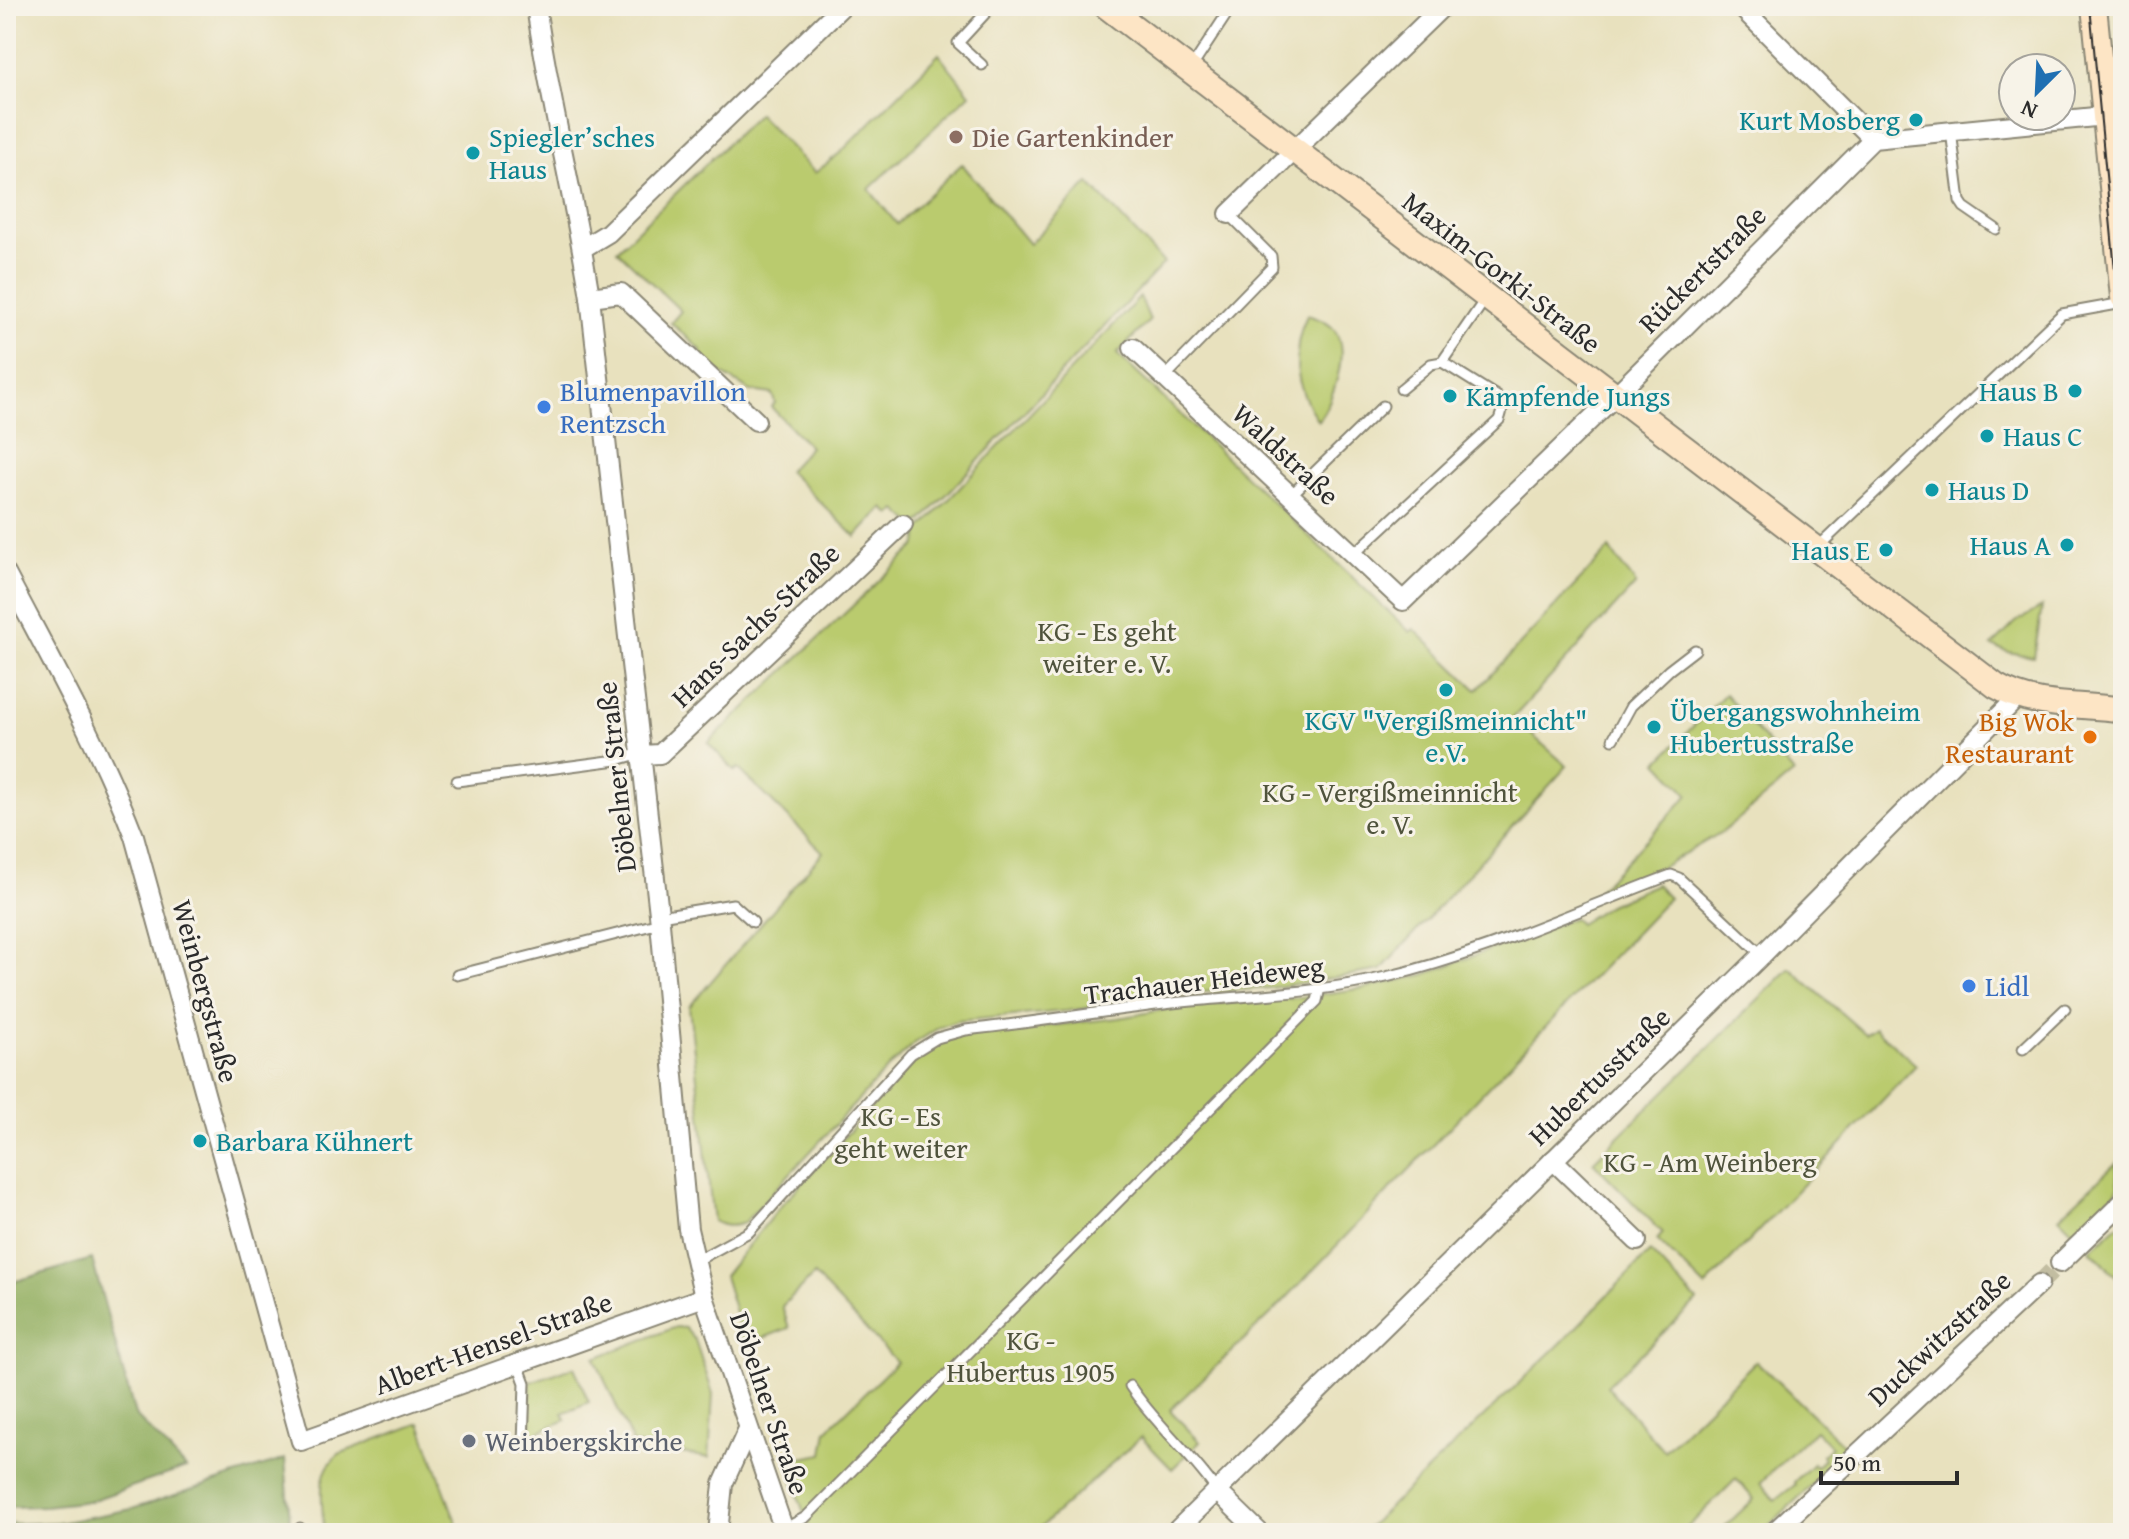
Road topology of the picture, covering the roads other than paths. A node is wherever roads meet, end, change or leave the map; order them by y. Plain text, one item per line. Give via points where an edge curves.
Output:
1 (536, 6) edge
2 (842, 6) edge
3 (992, 6) edge
4 (1232, 6) edge
5 (1443, 6) edge
6 (1740, 6) edge
7 (2094, 6) edge
8 (1111, 7) edge
9 (982, 65) dead end
10 (1190, 70) junction
11 (2105, 116) junction
12 (1951, 131) junction
13 (1873, 139) junction
14 (1296, 150) junction
15 (1229, 214) joint
16 (1996, 229) dead end
17 (583, 248) junction
18 (590, 297) junction
19 (2123, 297) edge
20 (1486, 298) junction
21 (2123, 303) edge
22 (1133, 348) dead end
23 (1442, 362) junction
24 (1163, 379) junction
25 (1401, 389) dead end
26 (1615, 396) junction
27 (1383, 406) dead end
28 (756, 421) dead end
29 (1290, 496) junction
30 (903, 524) dead end
31 (1816, 549) junction
32 (1353, 555) junction
33 (6, 574) edge
34 (1403, 601) joint
35 (1695, 650) dead end
36 (2017, 698) junction
37 (2123, 710) edge
38 (1613, 739) dead end
39 (641, 754) junction
40 (457, 781) dead end
41 (660, 920) junction
42 (753, 922) dead end
43 (1762, 955) junction
44 (457, 975) dead end
45 (1320, 988) junction
46 (2065, 1009) dead end
47 (2023, 1049) dead end
48 (1553, 1160) junction
49 (2123, 1202) edge
50 (1637, 1241) dead end
51 (694, 1262) junction
52 (2060, 1263) tunnel mouth
53 (2039, 1284) tunnel mouth
54 (704, 1297) junction
55 (518, 1364) junction
56 (1130, 1386) dead end
57 (748, 1429) junction
58 (301, 1441) joint
59 (523, 1445) dead end
60 (1217, 1491) junction
61 (785, 1531) edge
62 (718, 1533) edge
63 (1174, 1533) edge
64 (1260, 1533) edge
65 (1773, 1533) edge

1 - 17 street, Döbelner Straße
2 - 17 street via 616,226
3 - 9 lane via 958,43
4 - 10 lane
5 - 14 street
6 - 13 street
7 - 11 street
8 - 10 street, Maxim-Gorki-Straße
10 - 14 street, Maxim-Gorki-Straße
11 - 12 street
11 - 19 street
12 - 13 street
12 - 16 lane via 1960,201
13 - 26 street, Rückertstraße
14 - 15 street
14 - 20 street, Maxim-Gorki-Straße
15 - 24 lane via 1271,256 1272,267
17 - 18 street, Döbelner Straße
18 - 28 street via 621,293
18 - 39 street, Döbelner Straße
20 - 23 lane
20 - 26 street, Maxim-Gorki-Straße
21 - 31 lane via 2062,314
22 - 24 street, Waldstraße
23 - 25 lane via 1431,364
23 - 32 lane via 1498,397 1503,412
24 - 29 street, Waldstraße
26 - 31 street, Maxim-Gorki-Straße
26 - 34 street, Rückertstraße
27 - 29 lane
29 - 32 street, Waldstraße
30 - 39 street, Hans-Sachs-Straße via 660,754
31 - 36 street, Maxim-Gorki-Straße
32 - 34 street, Waldstraße
33 - 58 street, Weinbergstraße via 78,712 134,836
35 - 38 lane via 1631,706
36 - 37 street
36 - 43 street, Hubertusstraße
39 - 40 lane
39 - 41 street, Döbelner Straße
41 - 42 lane via 733,904
41 - 44 lane
41 - 51 street, Döbelner Straße
43 - 45 lane, Trachauer Heideweg via 1671,875 1431,966
43 - 48 street, Hubertusstraße
45 - 51 lane, Trachauer Heideweg via 966,1030 937,1038 911,1054 749,1232
45 - 61 lane via 1317,1001 806,1517
46 - 47 lane
48 - 50 street
48 - 60 street, Hubertusstraße
49 - 52 street
51 - 54 street, Döbelner Straße
53 - 65 street, Duckwitzstraße
54 - 55 street, Albert-Hensel-Straße
54 - 57 street, Döbelner Straße
55 - 58 street, Albert-Hensel-Straße
55 - 59 lane via 525,1383
56 - 60 lane
57 - 61 street, Döbelner Straße
57 - 62 street via 723,1484
60 - 63 street, Hubertusstraße
60 - 64 street

